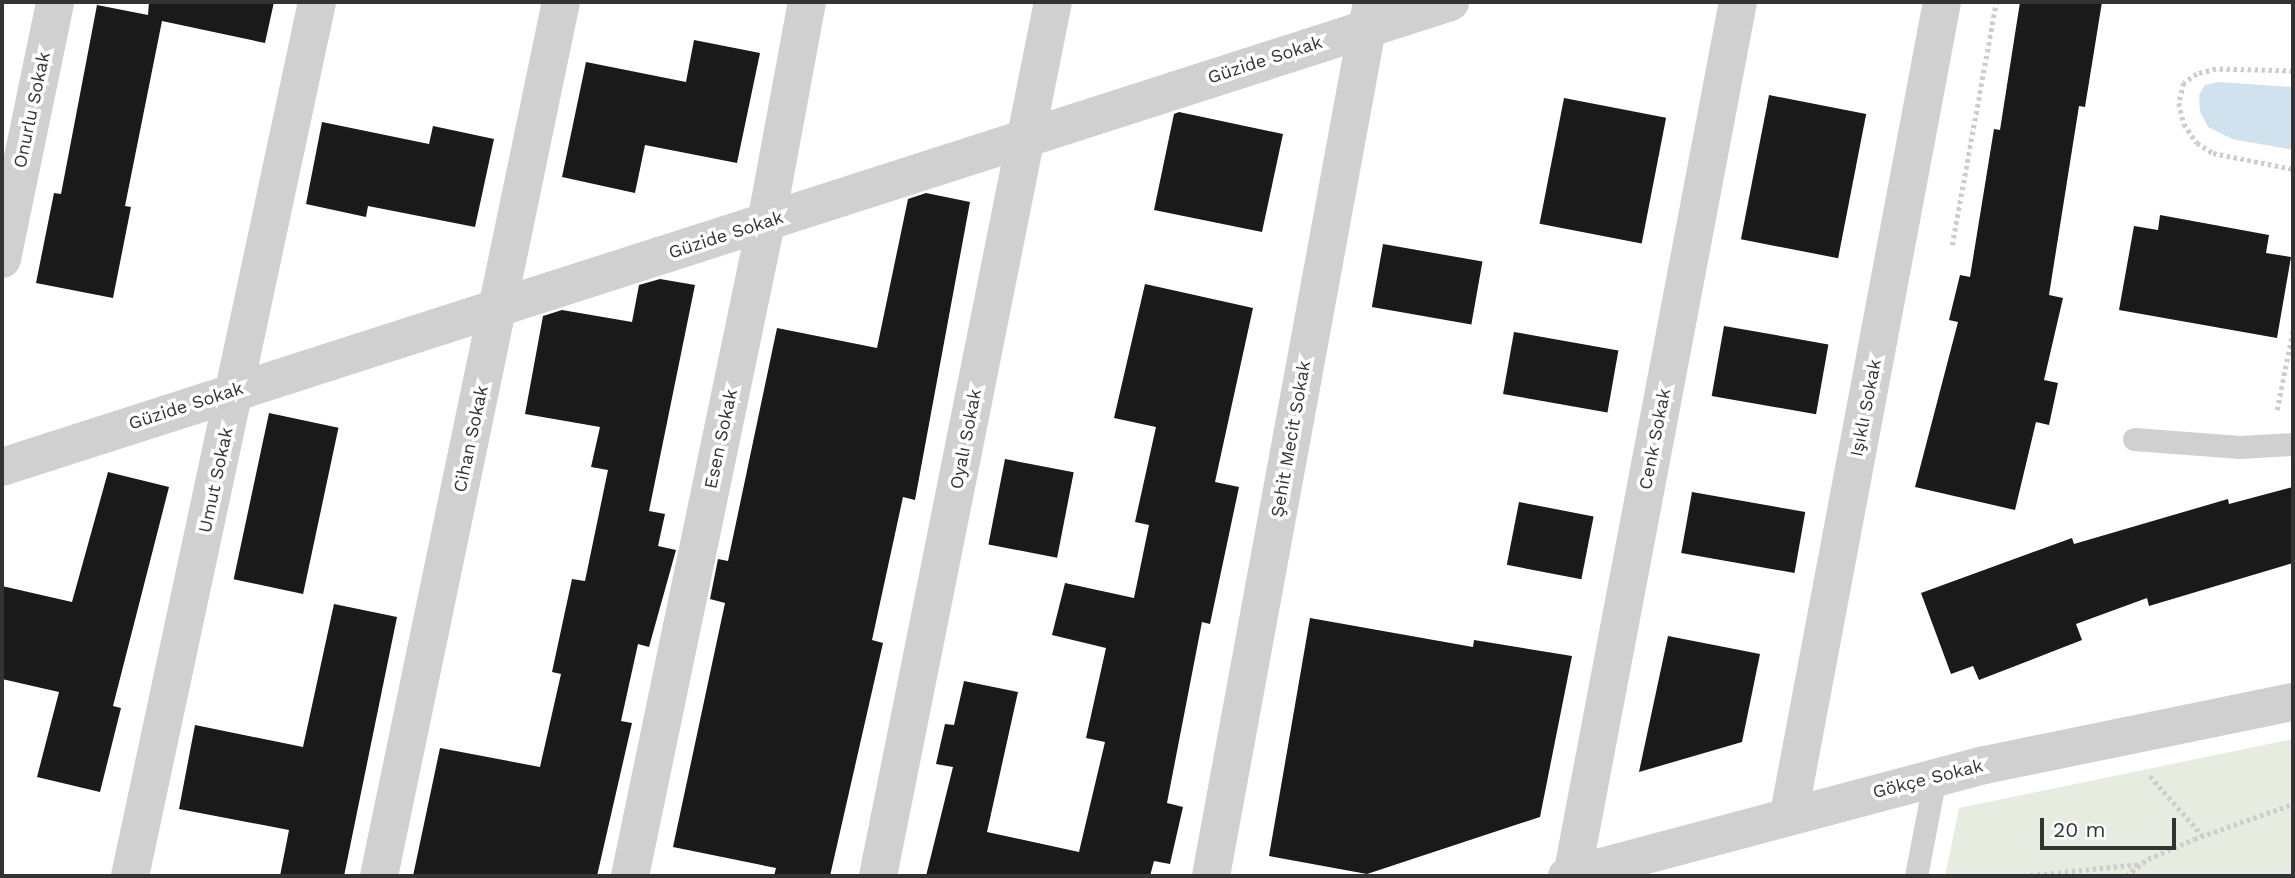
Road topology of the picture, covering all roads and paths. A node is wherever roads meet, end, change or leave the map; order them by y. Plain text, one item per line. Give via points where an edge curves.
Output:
1 (55, 2) edge
2 (317, 2) edge
3 (561, 2) edge
4 (807, 2) edge
5 (1053, 2) edge
6 (1450, 2) edge
7 (1738, 2) edge
8 (1942, 2) edge
9 (1996, 2) edge
10 (1370, 14) edge
11 (2293, 71) edge
12 (1026, 137) junction
13 (2293, 169) edge
14 (766, 223) junction
15 (1952, 245) dead end
16 (2, 259) edge
17 (499, 306) junction
18 (2293, 329) edge
19 (236, 390) junction
20 (2134, 439) dead end
21 (2293, 444) edge
22 (2269, 445) junction
23 (2, 467) edge
24 (2293, 702) edge
25 (2116, 738) junction
26 (1935, 777) junction
27 (2293, 804) edge
28 (1790, 814) junction
29 (2202, 835) junction
30 (2142, 863) junction
31 (130, 876) edge
32 (379, 876) edge
33 (630, 876) edge
34 (878, 876) edge
35 (1211, 876) edge
36 (1571, 876) edge
37 (1916, 876) edge
38 (2023, 876) edge
39 (2126, 876) edge

1 - 16 street, Onurlu Sokak
2 - 19 street, Umut Sokak
3 - 17 street, Cihan Sokak
4 - 14 street, Esen Sokak
5 - 12 street, Oyalı Sokak
6 - 10 street, Güzide Sokak
7 - 36 street, Cenk Sokak
8 - 28 street, Işıklı Sokak
9 - 15 path
10 - 12 street, Güzide Sokak
10 - 35 street, Şehit Mecit Sokak
11 - 13 path via 2216,69 2197,74 2184,83 2179,103 2184,124 2197,143 2213,153
12 - 14 street, Güzide Sokak
12 - 34 street, Oyalı Sokak
14 - 17 street, Güzide Sokak
14 - 33 street, Esen Sokak
17 - 19 street, Güzide Sokak
17 - 32 street, Cihan Sokak
18 - 22 path
19 - 23 street, Güzide Sokak
19 - 31 street, Umut Sokak
20 - 22 lane
21 - 22 lane
24 - 25 street, Gökçe Sokak
25 - 26 street, Gökçe Sokak
25 - 29 path
26 - 28 street, Gökçe Sokak
26 - 37 lane
27 - 29 path
28 - 36 street, Gökçe Sokak
29 - 30 path
30 - 38 path
30 - 39 path

